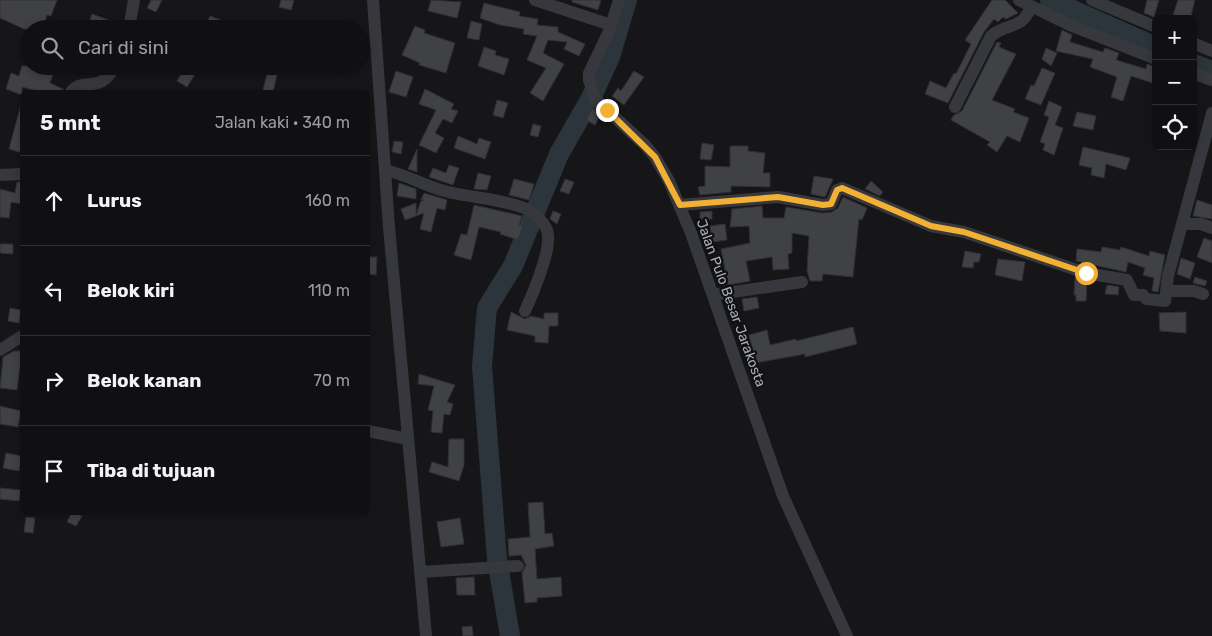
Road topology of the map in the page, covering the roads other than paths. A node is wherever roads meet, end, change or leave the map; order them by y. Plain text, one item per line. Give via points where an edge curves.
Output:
1 (134, 0) edge
2 (373, 0) edge
3 (535, 0) edge
4 (619, 0) edge
5 (1019, 0) edge
6 (1092, 0) edge
7 (1030, 6) junction
8 (131, 20) edge
9 (611, 25) junction
10 (1152, 25) edge
11 (1197, 45) edge
12 (1212, 51) edge
13 (1152, 57) edge
14 (1197, 74) edge
15 (109, 75) edge
16 (1212, 80) edge
17 (74, 90) edge
18 (956, 107) dead end
19 (1212, 113) edge
20 (385, 170) junction
21 (20, 174) edge
22 (0, 175) edge
23 (680, 205) junction
24 (1182, 224) junction
25 (1212, 228) edge
26 (802, 282) dead end
27 (1168, 291) junction
28 (1204, 294) dead end
29 (713, 295) junction
30 (525, 311) dead end
31 (20, 337) edge
32 (0, 350) edge
33 (370, 431) edge
34 (408, 439) junction
35 (515, 566) dead end
36 (420, 572) junction
37 (426, 636) edge
38 (847, 636) edge

1 - 8 street
2 - 20 street
3 - 9 street
4 - 9 street, Jalan Pulo Besar Jarakosta
5 - 7 street
6 - 10 street
7 - 13 street
7 - 18 street via 1024,20 1016,26 996,31 987,41
9 - 23 street, Jalan Pulo Besar Jarakosta via 589,73 595,99 655,157
11 - 12 street
14 - 16 street
15 - 17 street via 100,84 80,86
19 - 24 street
20 - 30 street via 453,194 483,197 530,211 543,224 549,236 534,292
20 - 34 street
21 - 22 street
23 - 27 street via 778,197 823,205 831,204 837,190 842,188 931,226 964,232 1086,273 1127,280 1134,295 1143,295 1146,299 1165,300
23 - 29 street, Jalan Pulo Besar Jarakosta
24 - 25 street via 1201,224
24 - 27 street via 1168,276
26 - 29 street
27 - 28 street
29 - 38 street, Jalan Pulo Besar Jarakosta via 783,496
31 - 32 street
33 - 34 street
34 - 36 street
35 - 36 street
36 - 37 street

